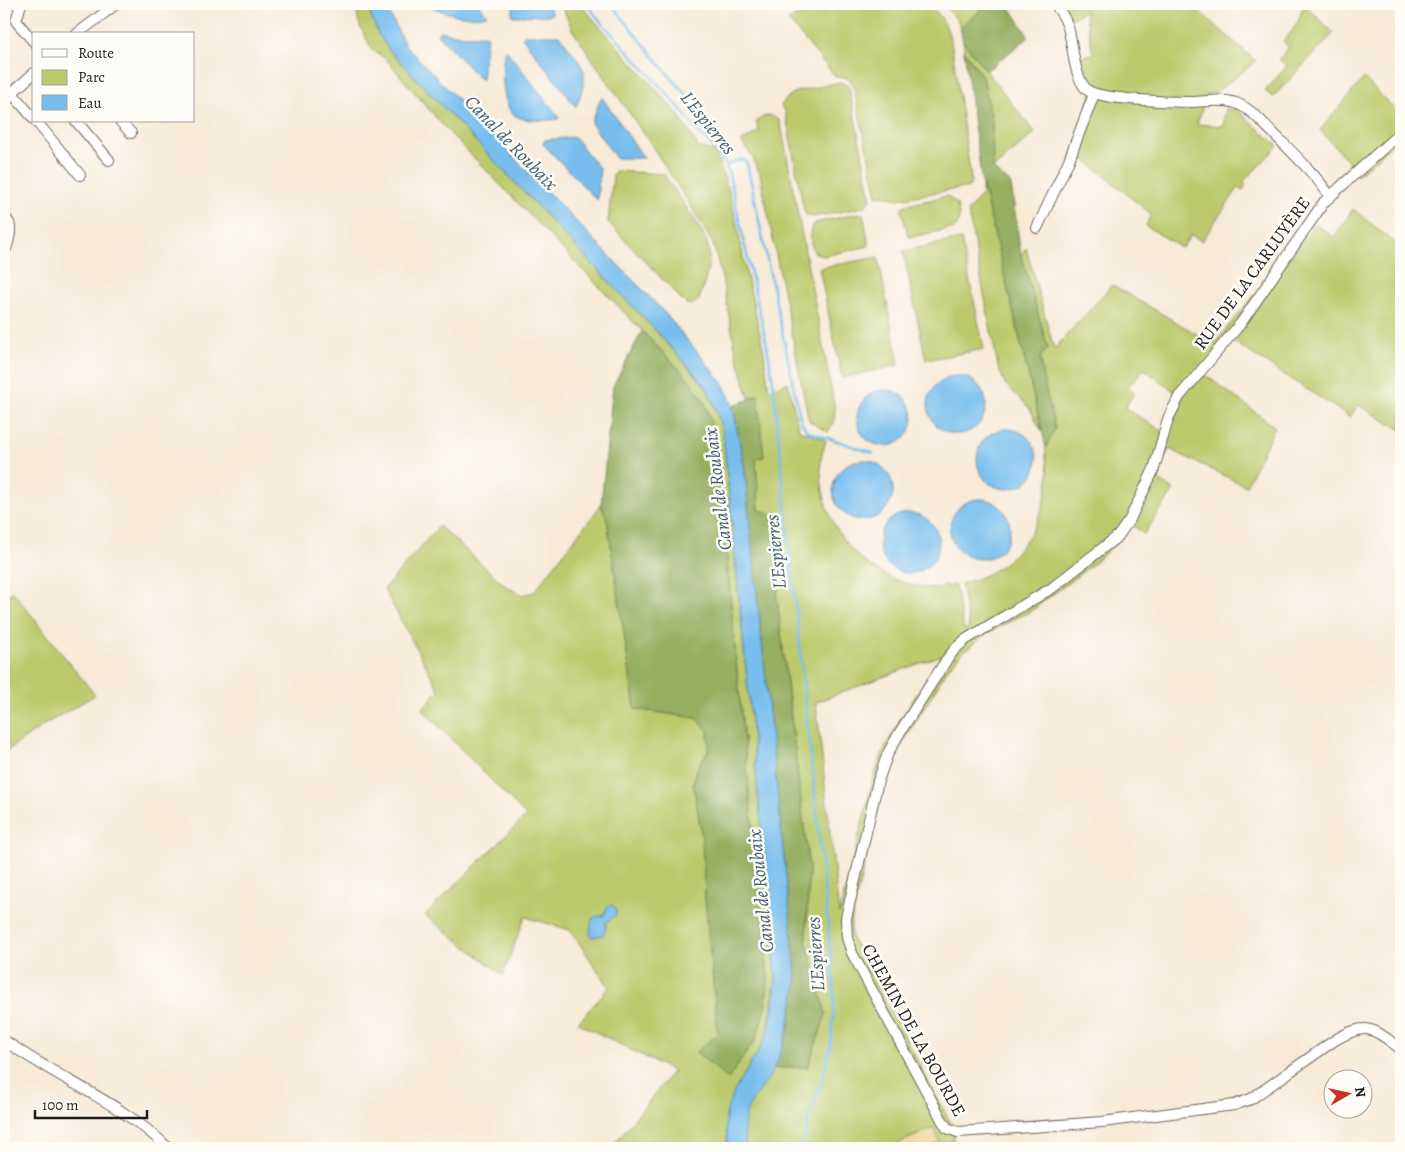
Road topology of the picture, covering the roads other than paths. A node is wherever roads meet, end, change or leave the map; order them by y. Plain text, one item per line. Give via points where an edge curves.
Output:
1 (21, 4) edge
2 (116, 4) edge
3 (1055, 4) edge
4 (79, 32) edge
5 (32, 40) edge
6 (32, 74) edge
7 (12, 93) junction
8 (1094, 94) junction
9 (4, 104) edge
10 (32, 116) edge
11 (37, 122) edge
12 (77, 122) edge
13 (121, 122) edge
14 (1401, 132) edge
15 (131, 133) dead end
16 (109, 160) dead end
17 (80, 175) dead end
18 (1330, 196) junction
19 (4, 216) edge
20 (1037, 228) dead end
21 (4, 252) edge
22 (1130, 518) joint
23 (4, 1040) edge
24 (1401, 1049) edge
25 (168, 1148) edge

1 - 5 street via 16,22
2 - 4 street
3 - 8 street via 1069,29 1080,79
6 - 7 street
7 - 9 street
7 - 10 street
8 - 18 street, RUE DE LA CARLUYÈRE via 1165,102 1222,100 1241,106 1311,171
8 - 20 street via 1069,160
11 - 17 street
12 - 16 street
13 - 15 street
14 - 18 street
18 - 22 street, RUE DE LA CARLUYÈRE via 1235,330 1175,404 1156,462
19 - 21 street via 10,227
22 - 24 street, CHEMIN DE LA BOURDE via 1113,540 1052,588 960,644 905,724 888,753 878,781 850,898 846,931 852,953 942,1120 947,1128 958,1132 1111,1121 1234,1106 1251,1099 1335,1040 1360,1028 1373,1030
23 - 25 street via 118,1111

